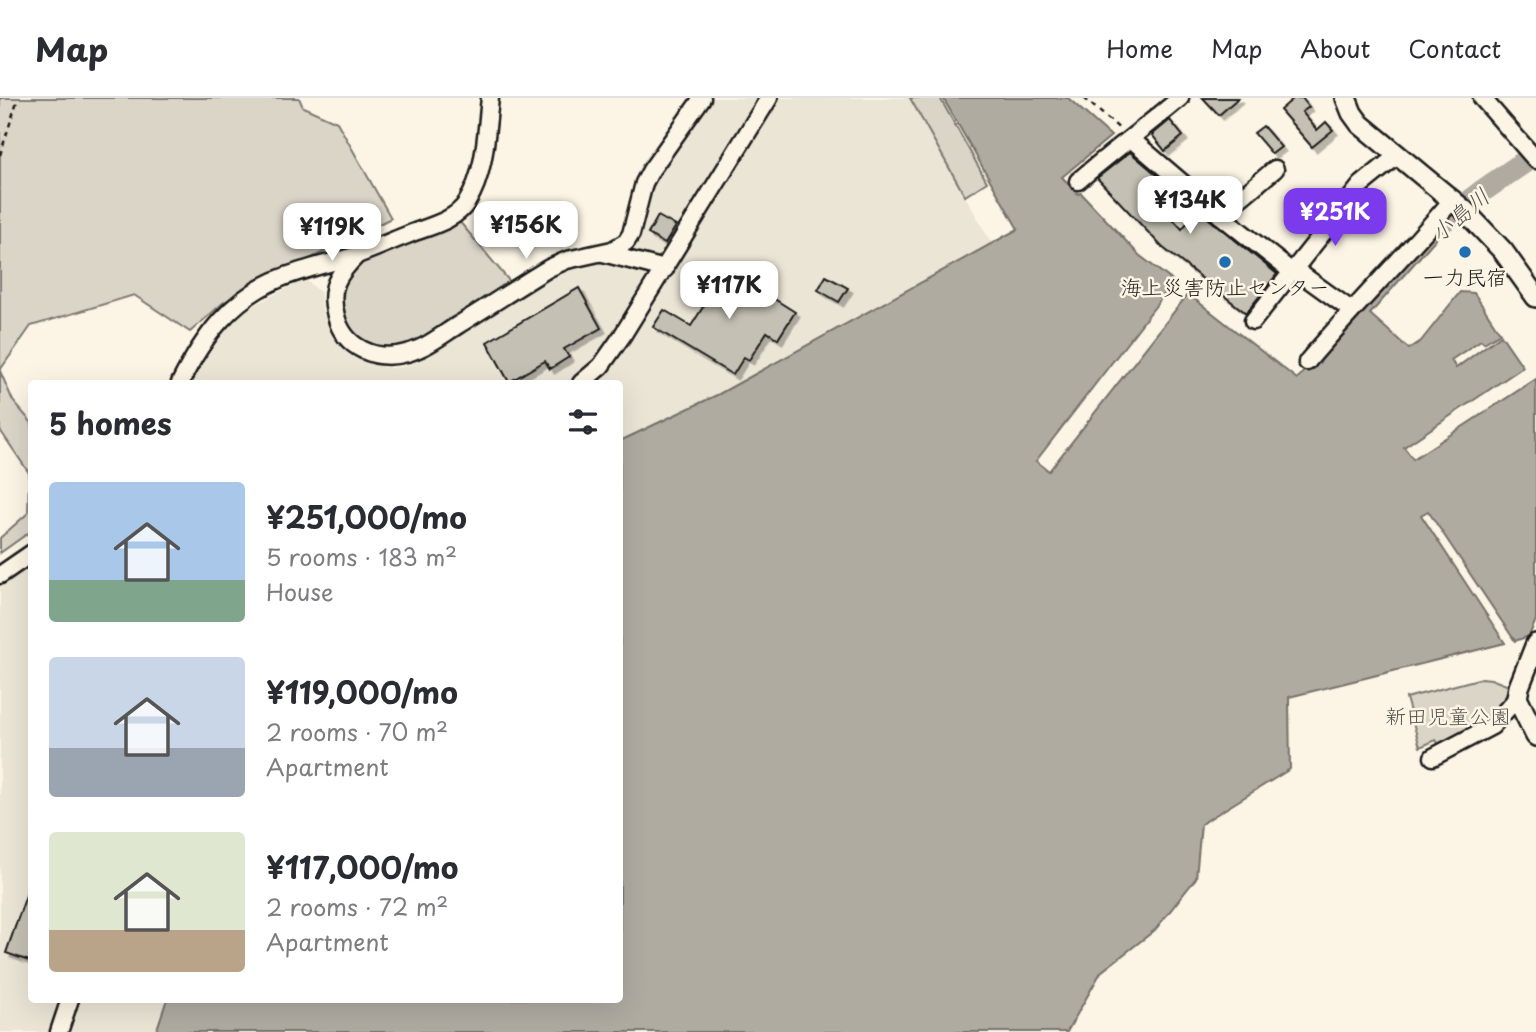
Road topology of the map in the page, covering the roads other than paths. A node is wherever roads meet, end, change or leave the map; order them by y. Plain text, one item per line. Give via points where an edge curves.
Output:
1 (489, 98) edge
2 (702, 98) edge
3 (769, 98) edge
4 (1180, 98) edge
5 (1346, 98) edge
6 (1482, 98) edge
7 (1131, 139) junction
8 (1398, 155) junction
9 (1536, 160) edge
10 (1275, 169) dead end
11 (1078, 181) dead end
12 (1457, 203) junction
13 (1220, 215) junction
14 (602, 253) junction
15 (357, 255) junction
16 (665, 269) junction
17 (1293, 271) junction
18 (297, 273) junction
19 (1536, 297) edge
20 (333, 301) junction
21 (1351, 310) junction
22 (1253, 321) dead end
23 (1307, 362) dead end
24 (182, 380) edge
25 (584, 380) edge
26 (28, 556) edge
27 (0, 575) edge
28 (1536, 643) edge
29 (1517, 698) junction
30 (1536, 736) edge
31 (1433, 757) dead end
32 (69, 1003) edge
33 (59, 1032) edge

1 - 15 street via 481,167 467,203 434,225
2 - 14 street via 644,183 626,242
3 - 16 street
4 - 7 street
5 - 8 main road via 1360,124
6 - 9 street
7 - 11 street
7 - 13 street
8 - 12 main road
8 - 17 street via 1361,186
10 - 13 street
12 - 19 main road via 1498,245
12 - 21 street
13 - 17 street
14 - 16 street
14 - 20 street via 549,268 421,348 396,356 360,350 340,328
15 - 18 street
15 - 20 street via 338,275
16 - 25 street via 601,366
17 - 21 street
17 - 22 street
18 - 20 street via 310,271 322,278
18 - 24 street via 253,291 224,315
21 - 23 street
26 - 27 street
28 - 29 main road
29 - 30 main road
29 - 31 street via 1492,726
32 - 33 street

